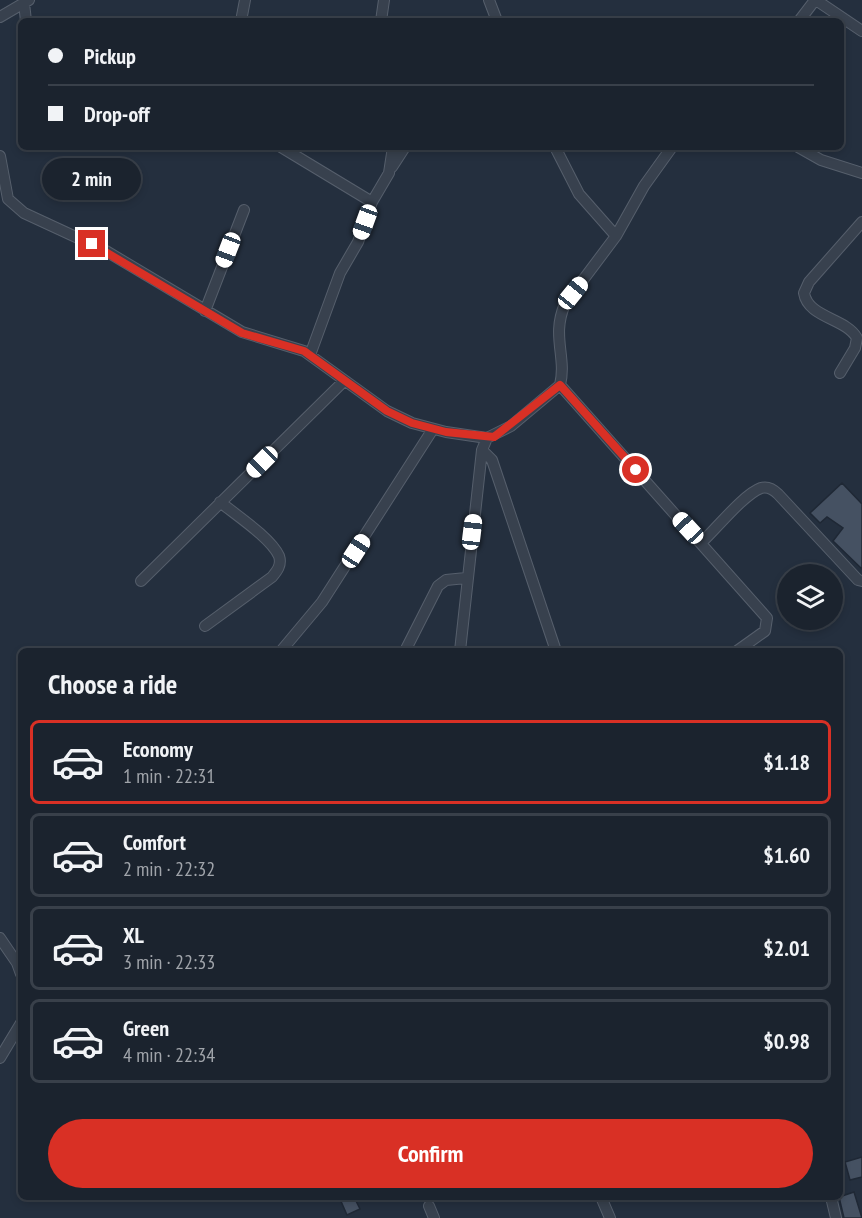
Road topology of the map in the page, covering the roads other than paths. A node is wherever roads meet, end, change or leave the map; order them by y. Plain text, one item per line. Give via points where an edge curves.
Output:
1 (245, 0) edge
2 (489, 0) edge
3 (815, 0) edge
4 (27, 2) edge
5 (383, 3) edge
6 (0, 17) edge
7 (26, 18) edge
8 (242, 18) edge
9 (381, 18) edge
10 (389, 18) edge
11 (496, 18) edge
12 (801, 18) edge
13 (842, 18) edge
14 (844, 19) edge
15 (862, 31) edge
16 (286, 150) edge
17 (393, 150) edge
18 (403, 150) edge
19 (557, 150) edge
20 (670, 150) edge
21 (803, 150) edge
22 (0, 156) edge
23 (389, 173) junction
24 (862, 173) edge
25 (372, 202) junction
26 (244, 210) dead end
27 (862, 222) edge
28 (616, 236) junction
29 (205, 310) junction
30 (310, 354) junction
31 (840, 373) dead end
32 (344, 381) junction
33 (560, 385) junction
34 (433, 429) junction
35 (487, 438) junction
36 (482, 450) junction
37 (220, 502) junction
38 (702, 542) junction
39 (466, 578) junction
40 (141, 581) dead end
41 (862, 581) edge
42 (205, 626) dead end
43 (284, 648) edge
44 (407, 648) edge
45 (460, 648) edge
46 (555, 648) edge
47 (742, 648) edge
48 (0, 938) edge
49 (18, 966) edge
50 (18, 1029) edge
51 (0, 1058) edge
52 (602, 1200) edge
53 (832, 1200) edge
54 (429, 1206) dead end
55 (435, 1218) edge
56 (610, 1218) edge
57 (836, 1218) edge

1 - 8 street
2 - 11 street
3 - 12 street
3 - 13 street
4 - 6 street
4 - 7 street
5 - 9 street
5 - 10 street
14 - 15 street
16 - 25 street
17 - 23 street
18 - 23 street
19 - 28 street via 579,194
20 - 28 street
21 - 24 street via 820,160
22 - 29 street via 8,199 13,206 106,251
23 - 25 street
25 - 30 street
26 - 29 street
27 - 31 street via 809,282 804,293 810,306 849,328 857,338
28 - 33 street via 559,316
29 - 30 street via 242,333
30 - 32 street
32 - 34 street via 387,411
32 - 37 street
33 - 35 street via 511,426
33 - 38 street
34 - 35 street
34 - 43 street via 322,602
35 - 36 street
36 - 39 street
36 - 46 street via 492,460
37 - 40 street
37 - 42 street via 271,545 279,557 279,568
38 - 41 street via 749,495 768,488
38 - 47 street via 767,618 765,631
39 - 44 street via 446,580 438,586
39 - 45 street
48 - 49 street
50 - 51 street
52 - 56 street
53 - 57 street
54 - 55 street

